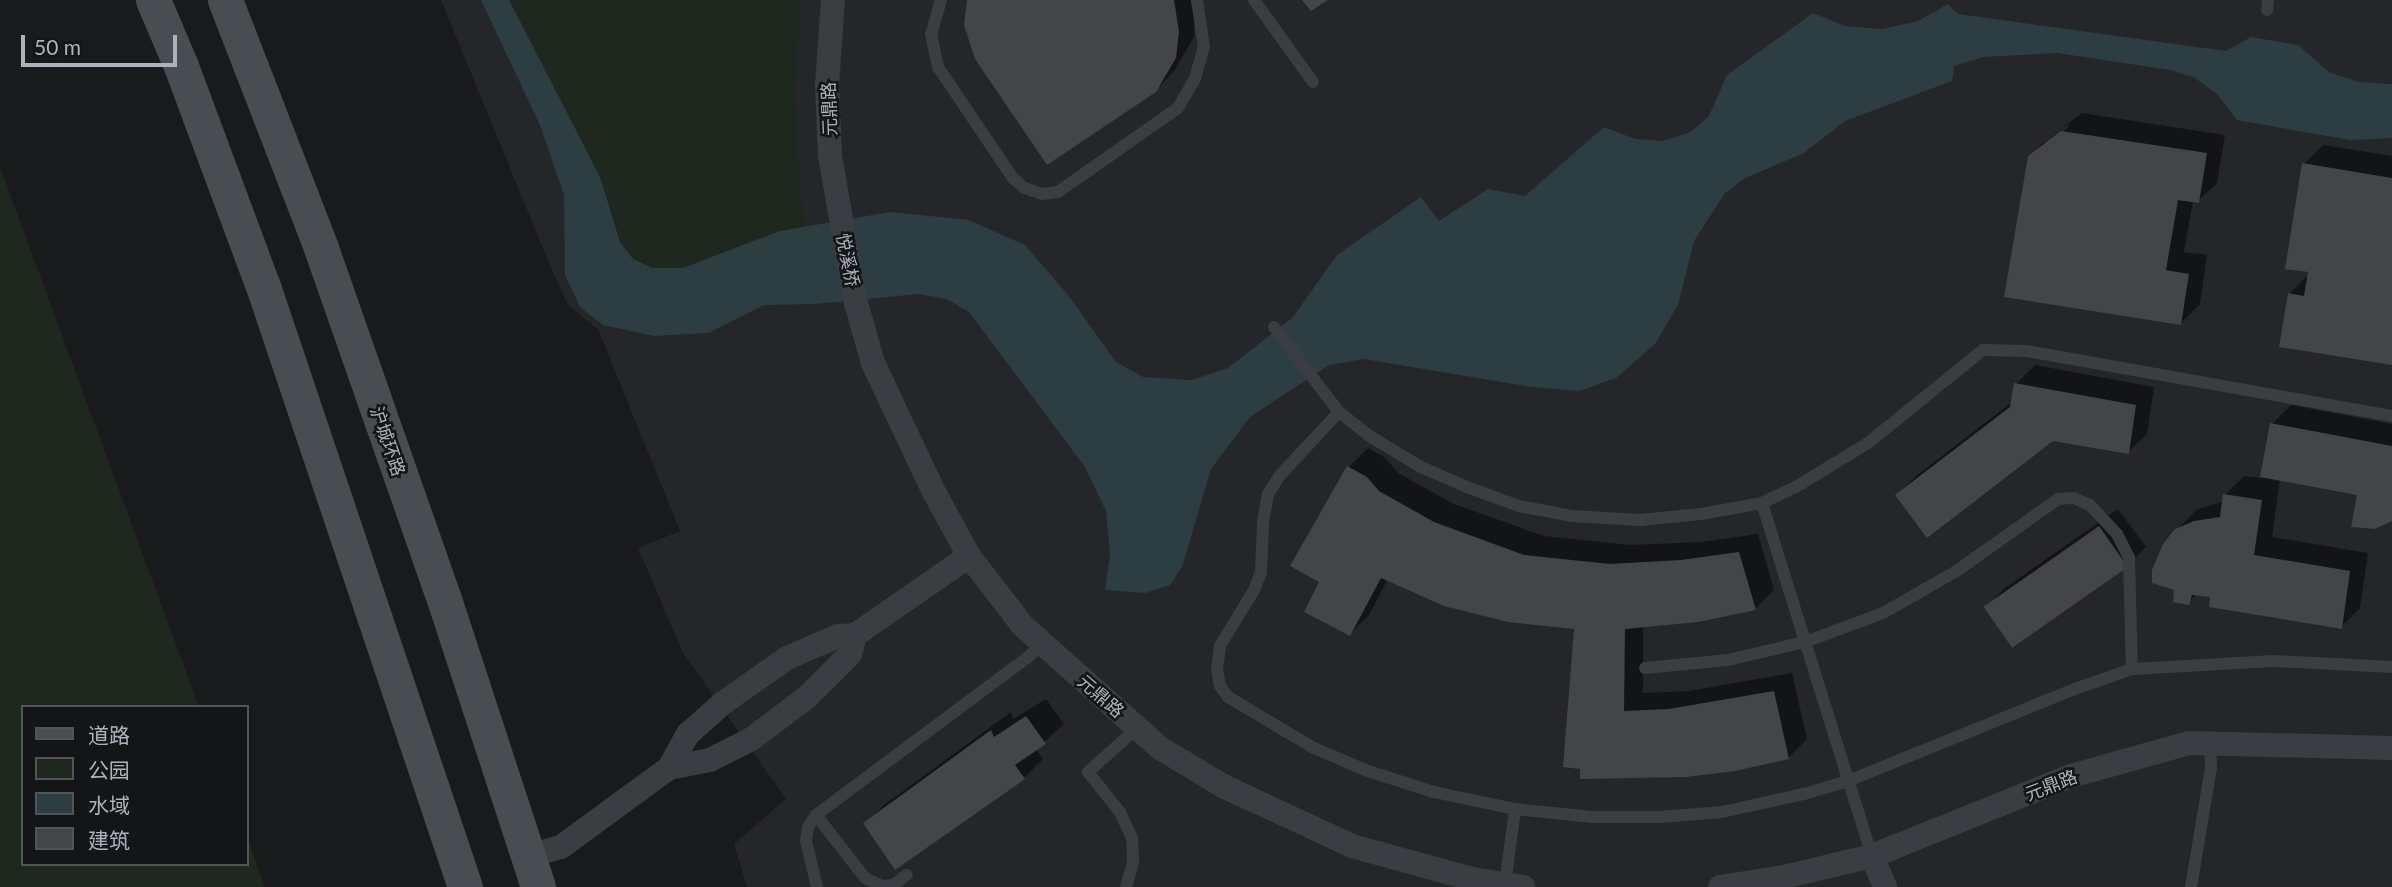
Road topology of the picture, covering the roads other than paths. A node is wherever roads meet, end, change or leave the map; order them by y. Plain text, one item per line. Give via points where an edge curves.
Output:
1 (153, 0) edge
2 (225, 0) edge
3 (833, 0) edge
4 (941, 0) edge
5 (1197, 0) edge
6 (1254, 0) edge
7 (1313, 82) dead end
8 (839, 217) joint
9 (856, 303) joint
10 (1274, 327) dead end
11 (1339, 412) junction
12 (2392, 416) edge
13 (1762, 503) junction
14 (969, 556) junction
15 (855, 635) junction
16 (1805, 642) junction
17 (1042, 644) junction
18 (2392, 667) edge
19 (1645, 668) dead end
20 (2133, 669) junction
21 (1137, 728) junction
22 (2210, 743) junction
23 (2392, 748) edge
24 (669, 768) junction
25 (1848, 780) junction
26 (1515, 809) junction
27 (816, 815) junction
28 (1872, 856) junction
29 (533, 871) edge
30 (907, 875) dead end
31 (1514, 886) edge
32 (465, 887) edge
33 (817, 887) edge
34 (1126, 887) edge
35 (1720, 887) edge
36 (1885, 887) edge
37 (2191, 887) edge

1 - 32 main road via 263,286
2 - 29 main road, 沪城环路 via 321,248
3 - 8 street, 元鼎路 via 827,86
4 - 5 lane via 931,34 938,67 1013,178 1042,194 1058,192 1178,108 1195,78 1204,47
6 - 7 lane
8 - 9 street, 悦溪桥
9 - 14 street, 元鼎路 via 878,374
10 - 11 lane
11 - 13 lane via 1421,467 1519,506 1572,516 1640,520
11 - 26 lane via 1268,494 1261,572 1220,646 1216,669 1220,686 1228,697 1257,716 1368,771 1434,792
12 - 13 lane via 2027,351 1983,350 1868,443
13 - 16 lane
14 - 15 street
14 - 17 street, 元鼎路
15 - 24 street via 838,636 787,658 723,703 688,734
15 - 24 street via 850,654 806,698 750,740 710,760
16 - 19 lane via 1727,660
16 - 20 lane via 1883,613 1955,572 2058,499 2074,498 2090,505 2117,534 2129,558
16 - 25 lane
17 - 21 street, 元鼎路
17 - 27 lane
18 - 20 lane via 2274,661
20 - 25 lane
21 - 31 street, 元鼎路 via 1160,748 1225,787 1352,846
21 - 34 lane via 1088,772 1120,812 1132,838 1133,862
22 - 23 street, 元鼎路
22 - 28 street, 元鼎路 via 2189,743 2071,776
22 - 37 lane via 2211,768
24 - 29 street
25 - 26 lane via 1722,812 1593,817
25 - 28 lane
26 - 31 lane
27 - 30 lane via 865,878 893,886
27 - 33 lane via 806,841
28 - 35 street, 元鼎路
28 - 36 street

